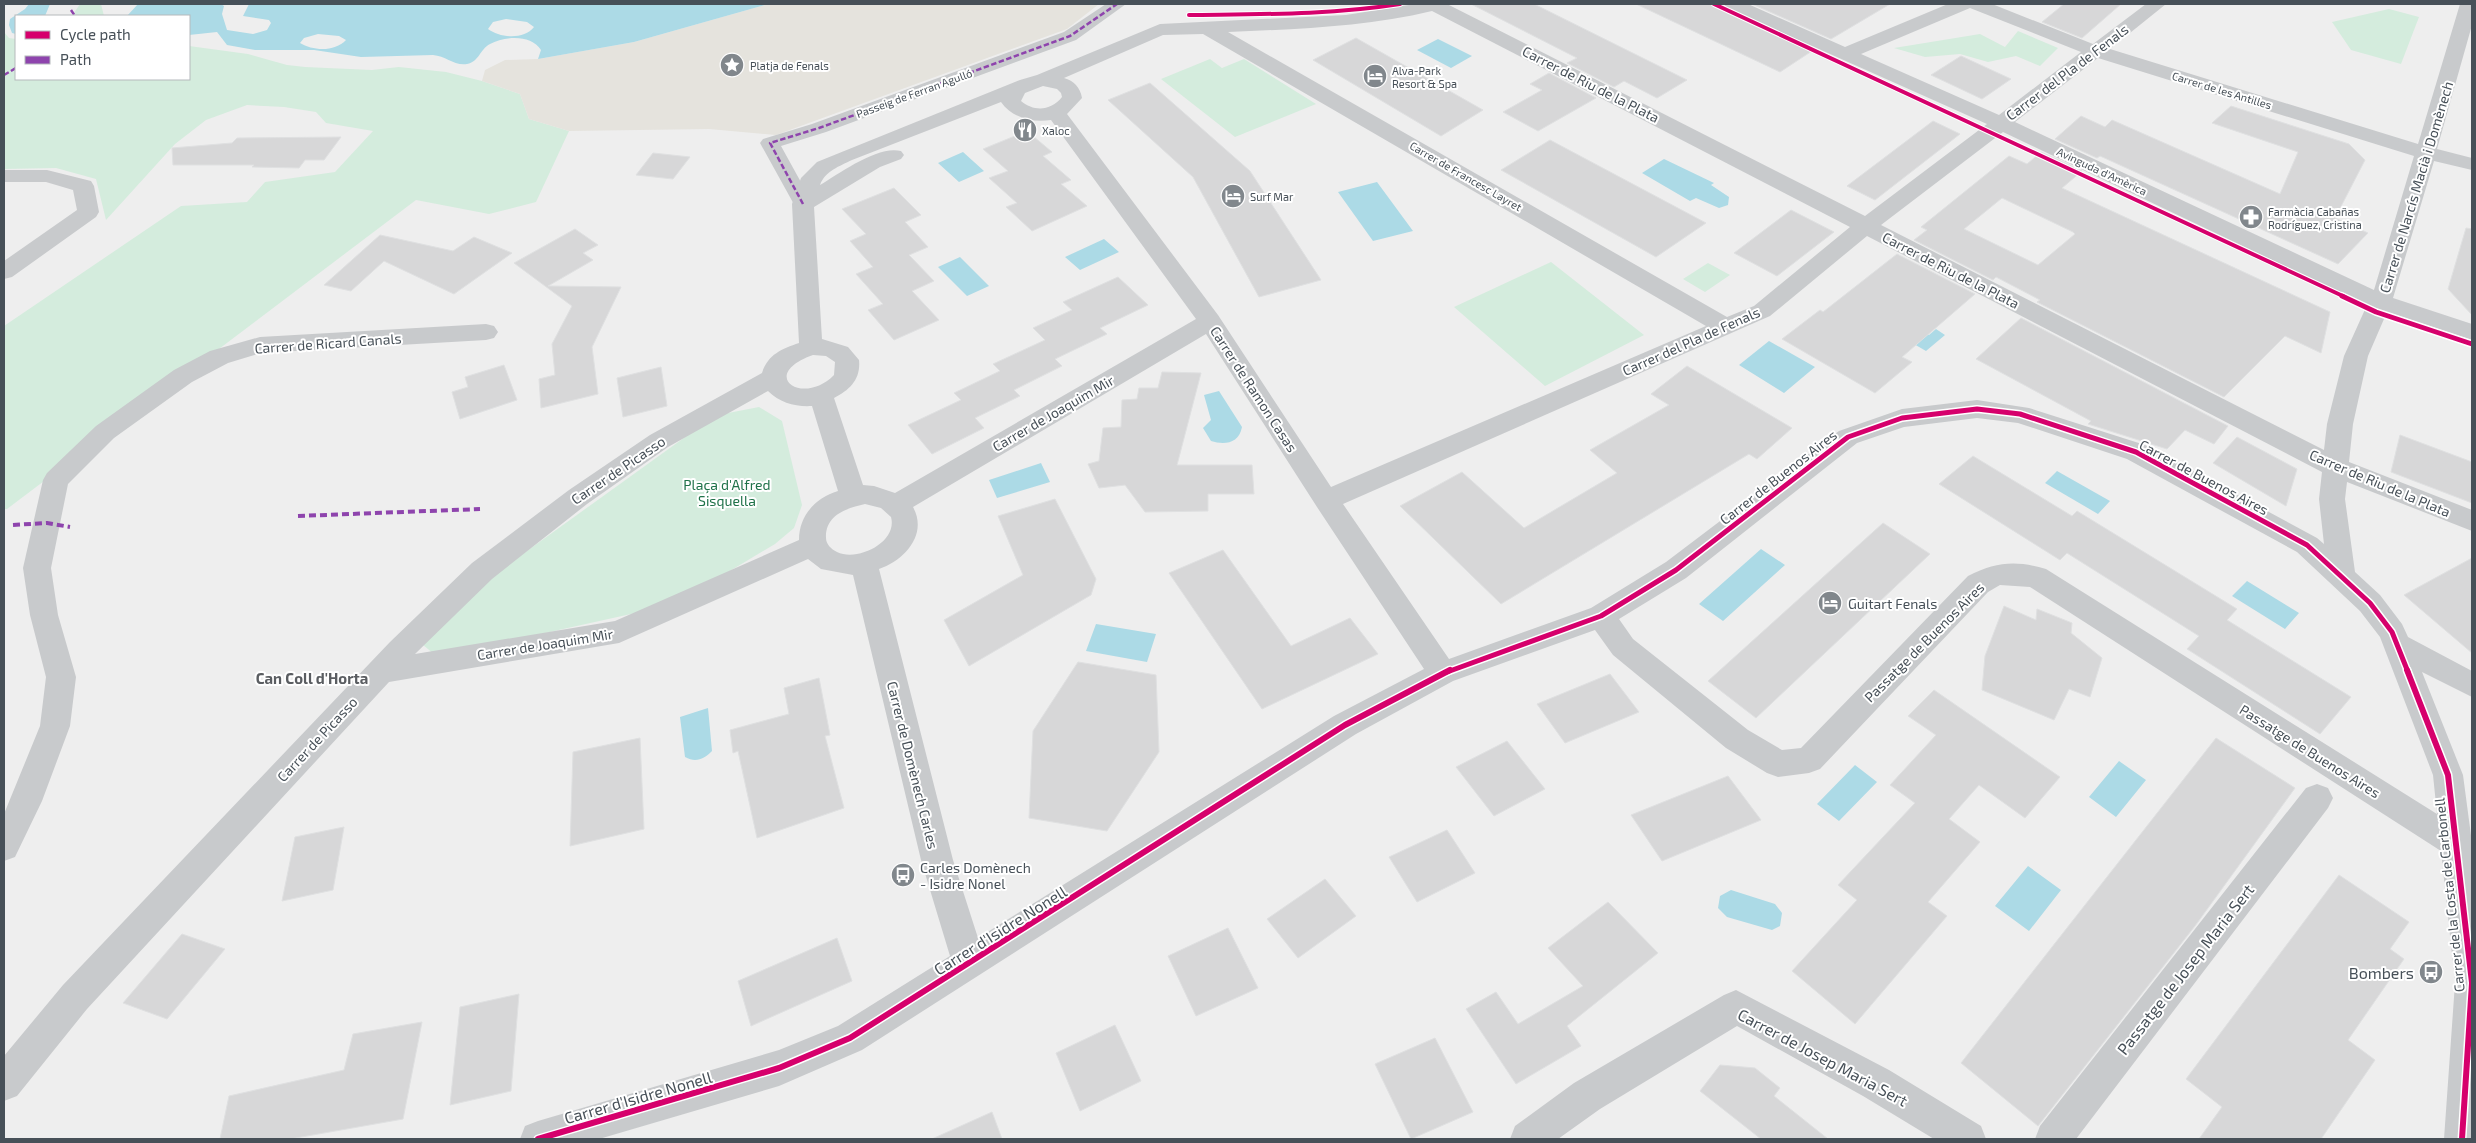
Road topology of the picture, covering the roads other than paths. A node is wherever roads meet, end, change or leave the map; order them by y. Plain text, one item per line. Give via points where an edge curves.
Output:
1 (1117, 4) edge
2 (1436, 4) edge
3 (1733, 4) edge
4 (1963, 4) edge
5 (1976, 4) edge
6 (2157, 4) edge
7 (2470, 4) edge
8 (1207, 28) junction
9 (2095, 51) junction
10 (1845, 54) junction
11 (1043, 80) junction
12 (1068, 88) junction
13 (1016, 97) junction
14 (1056, 112) junction
15 (2001, 123) junction
16 (2427, 153) junction
17 (2472, 164) edge
18 (4, 176) edge
19 (803, 204) junction
20 (1866, 226) junction
21 (4, 272) edge
22 (2381, 302) junction
23 (1210, 322) junction
24 (1724, 326) junction
25 (486, 332) dead end
26 (2472, 332) edge
27 (811, 347) junction
28 (773, 378) junction
29 (821, 395) junction
30 (2335, 467) junction
31 (853, 495) junction
32 (1326, 500) junction
33 (897, 504) junction
34 (2472, 522) edge
35 (2307, 545) joint
36 (812, 546) junction
37 (864, 564) junction
38 (2341, 574) junction
39 (1601, 616) junction
40 (2396, 644) junction
41 (381, 671) junction
42 (1443, 673) junction
43 (2472, 685) edge
44 (2317, 798) dead end
45 (2456, 843) junction
46 (4, 846) edge
47 (970, 964) junction
48 (2471, 1008) edge
49 (4, 1083) edge
50 (538, 1139) edge
51 (1528, 1139) edge
52 (1968, 1139) edge
53 (2053, 1139) edge
54 (2462, 1139) edge

1 - 19 street, Passeig de Ferran Agulló via 1070,36 770,143
2 - 8 street via 1400,13 1346,20
2 - 20 street, Carrer de Riu de la Plata
3 - 10 street, Avinguda d'Amèrica
4 - 10 street
5 - 9 street, Carrer de les Antilles
6 - 9 street, Carrer del Pla de Fenals
7 - 16 street, Carrer de Narcís Macià i Domènech
8 - 11 street via 1160,30
8 - 12 street via 1082,78
8 - 24 street, Carrer de Francesc Layret
9 - 15 street, Carrer del Pla de Fenals
9 - 16 street, Carrer de les Antilles
10 - 15 street, Avinguda d'Amèrica
11 - 12 street via 1055,81
11 - 13 street via 1030,83
12 - 14 street via 1072,98 1067,106
13 - 14 street via 1017,110 1031,114
13 - 19 street via 873,163
14 - 23 street, Carrer de Ramon Casas
15 - 20 street, Carrer del Pla de Fenals
15 - 22 street, Avinguda d'Amèrica
16 - 17 street, Carrer de les Antilles
16 - 22 street, Carrer de Narcís Macià i Domènech
18 - 21 street via 47,176 84,186 88,212
19 - 27 street
20 - 24 street, Carrer del Pla de Fenals via 1762,311
20 - 30 street, Carrer de Riu de la Plata
22 - 26 street, Avinguda d'Amèrica
22 - 30 street, Carrer de Narcís Macià i Domènech via 2356,356 2340,424
23 - 32 street, Carrer de Ramon Casas
23 - 33 street, Carrer de Joaquim Mir
24 - 32 street, Carrer del Pla de Fenals
25 - 46 street, Carrer de Ricard Canals via 260,345 220,357 183,376 105,432 56,480 37,568 44,615 61,677 55,726 26,801
27 - 28 street via 799,350 780,362
27 - 29 street via 833,349 847,360 848,368 841,383
28 - 29 street via 775,385 788,396
28 - 41 street, Carrer de Picasso via 664,438 578,497 482,571
29 - 31 street
30 - 34 street, Carrer de Riu de la Plata
30 - 38 street, Carrer de Narcís Macià i Domènech via 2332,502
31 - 33 street via 878,495
31 - 36 street via 828,506 818,515 812,525
32 - 42 street, Carrer de Ramon Casas
33 - 37 street via 906,525 902,537 893,549
35 - 38 street, Carrer de la Costa de Carbonell
35 - 39 street, Carrer de Buenos Aires via 2136,452 2020,414 1977,409 1902,418 1848,437 1676,570
36 - 37 street via 820,556 832,562
36 - 41 street, Carrer de Joaquim Mir via 620,632
37 - 47 street, Carrer de Domènech Carles via 937,860
38 - 40 street, Carrer de la Costa de Carbonell via 2370,603 2392,632
39 - 42 street, Carrer de Buenos Aires
39 - 45 street, Passatge de Buenos Aires via 1623,647 1738,739 1778,764 1809,760 1978,584 1997,574 2036,577
40 - 43 street
40 - 45 street, Carrer de la Costa de Carbonell via 2448,775
41 - 49 street, Carrer de Picasso via 75,997
42 - 47 street, Carrer d'Isidre Nonell via 1345,725
44 - 53 street, Passatge de Josep Maria Sert
45 - 48 street, Carrer de la Costa de Carbonell via 2472,983
47 - 50 street, Carrer d'Isidre Nonell via 850,1038 779,1068
48 - 54 street, Carrer de la Costa de Carbonell
51 - 52 street, Carrer de Josep Maria Sert via 1587,1096 1736,1007 1876,1083

